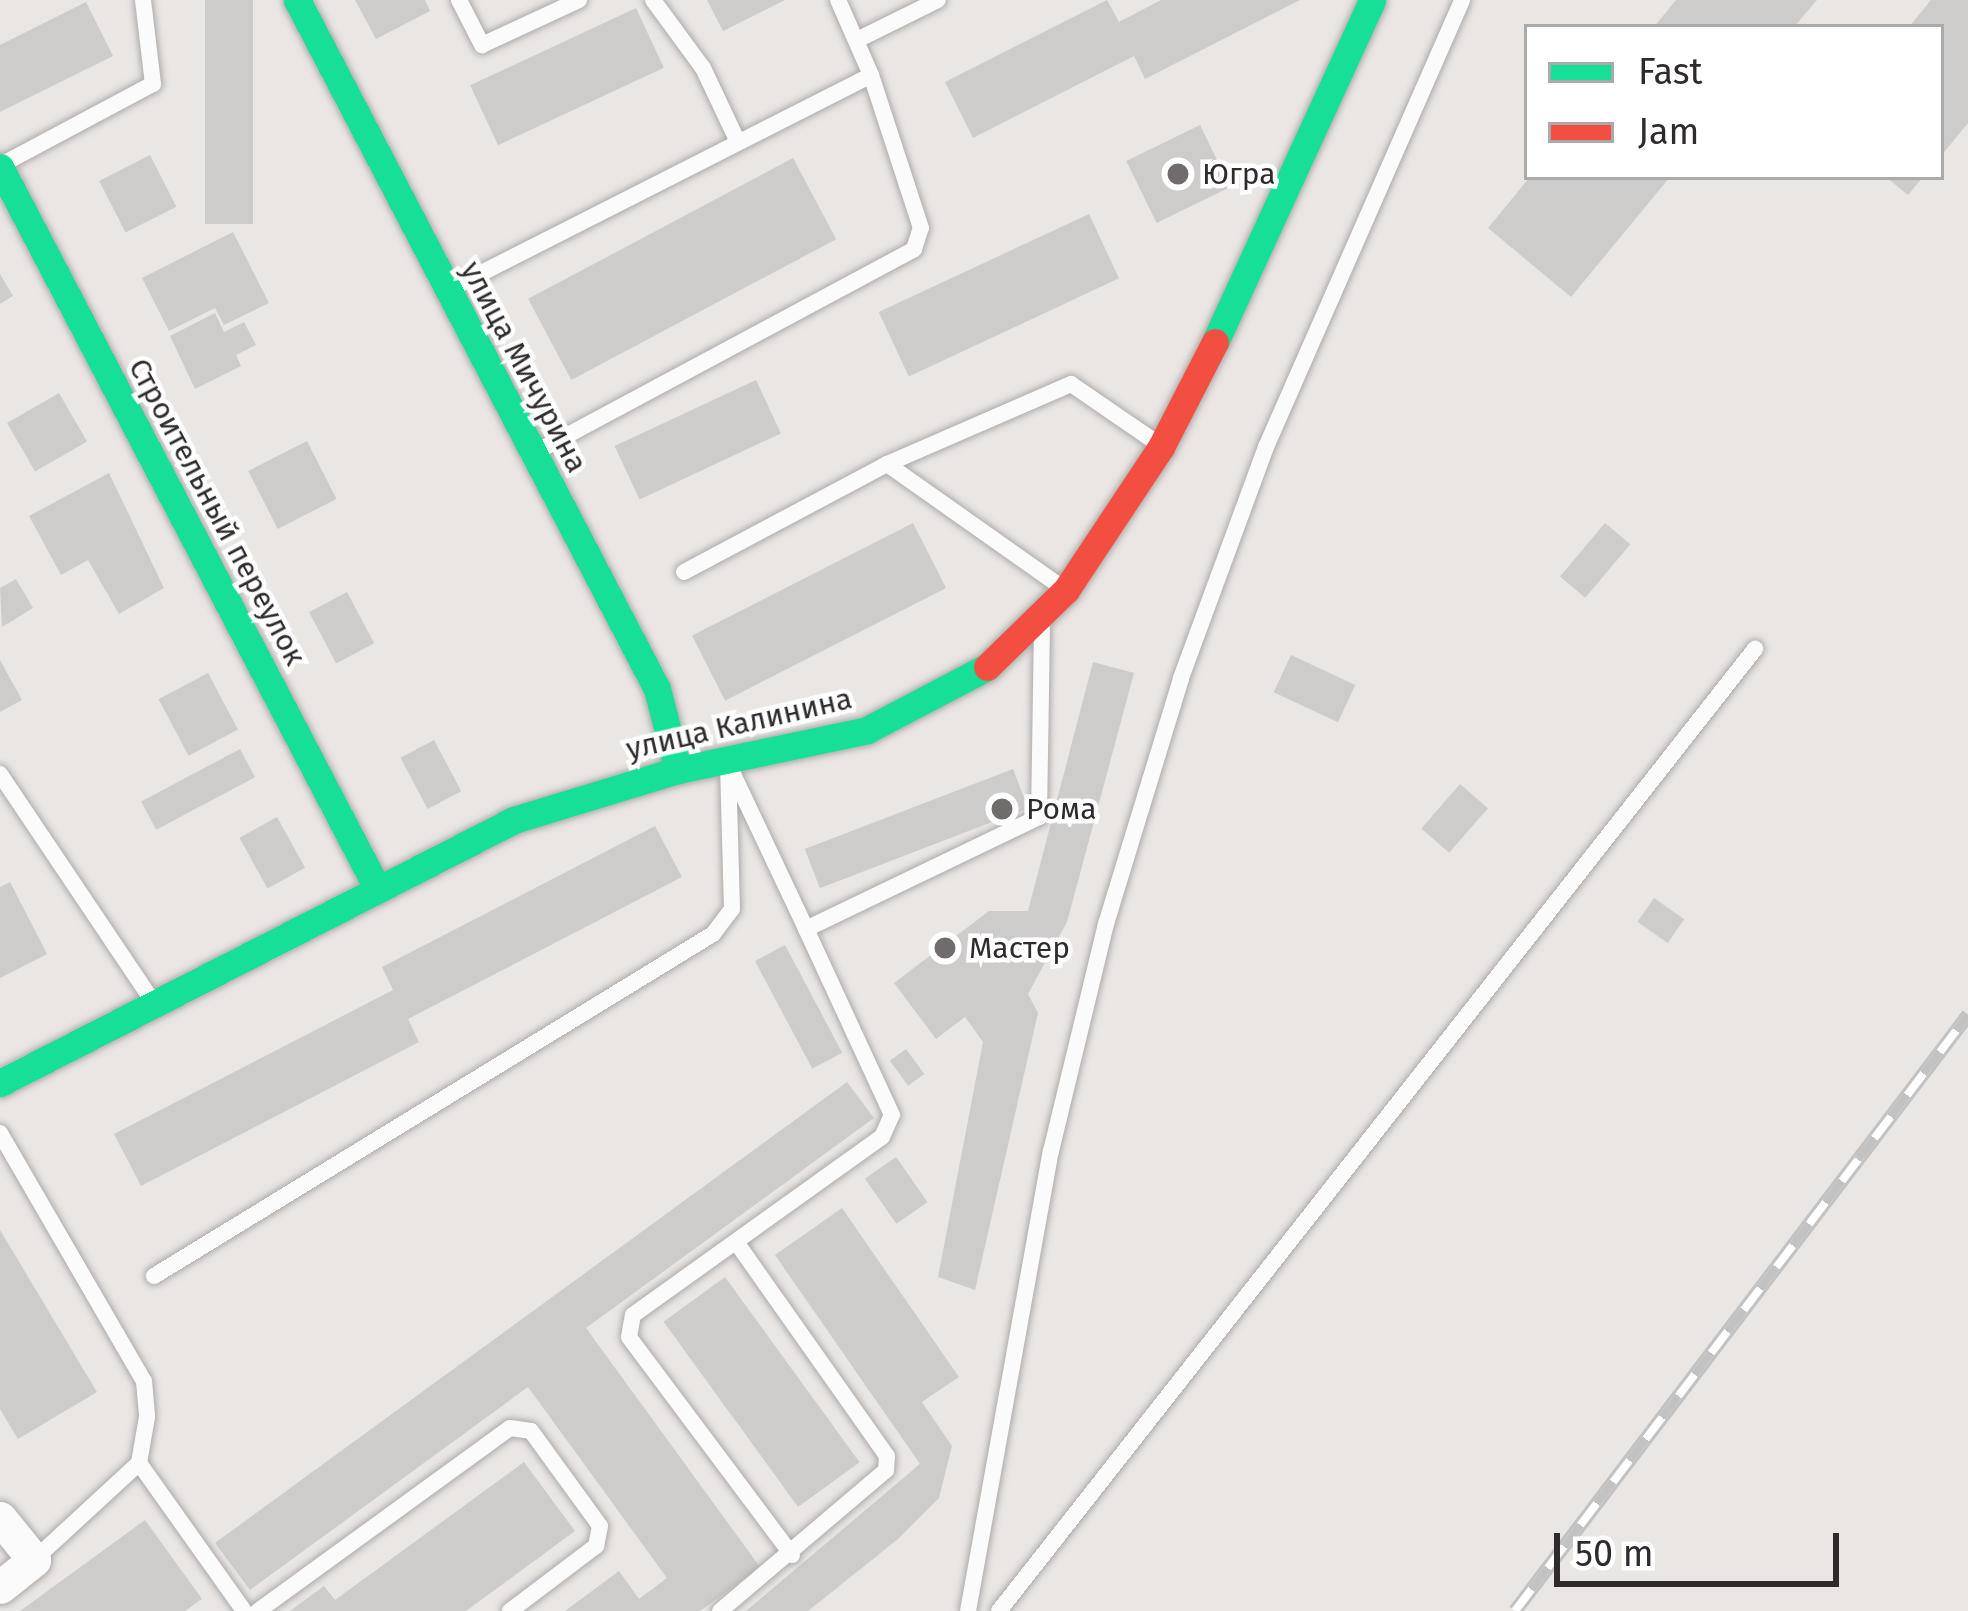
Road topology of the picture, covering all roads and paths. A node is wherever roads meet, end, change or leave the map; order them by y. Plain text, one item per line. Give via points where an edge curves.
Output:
1 (143, 0) edge
2 (297, 0) edge
3 (459, 0) edge
4 (579, 0) edge
5 (653, 0) edge
6 (838, 0) edge
7 (938, 0) edge
8 (1372, 0) edge
9 (1462, 0) edge
10 (857, 40) junction
11 (872, 75) junction
12 (738, 142) junction
13 (0, 166) edge
14 (446, 291) junction
15 (1162, 447) junction
16 (532, 454) junction
17 (886, 464) junction
18 (684, 572) dead end
19 (1066, 590) junction
20 (1042, 616) junction
21 (1755, 649) dead end
22 (728, 763) junction
23 (679, 770) junction
24 (0, 774) edge
25 (20, 812) junction
26 (0, 822) edge
27 (376, 886) junction
28 (806, 929) junction
29 (154, 1004) junction
30 (0, 1083) edge
31 (0, 1133) edge
32 (736, 1242) junction
33 (154, 1276) dead end
34 (139, 1463) junction
35 (0, 1518) edge
36 (792, 1556) junction
37 (34, 1560) junction
38 (0, 1587) edge
39 (244, 1611) edge
40 (259, 1611) edge
41 (510, 1611) edge
42 (720, 1611) edge
43 (968, 1611) edge
44 (999, 1611) edge

1 - 13 lane via 153,84
2 - 14 street, улица Мичурина
3 - 4 lane via 482,45
5 - 12 lane via 703,68
6 - 10 lane
7 - 10 lane
8 - 15 street, улица Калинина
9 - 43 lane via 1266,447 1181,678 1106,924 1051,1151
10 - 11 lane
11 - 12 lane
11 - 16 lane via 921,228 914,249
12 - 14 lane
13 - 27 street, Строительный переулок
14 - 16 street, улица Мичурина
15 - 17 lane via 1071,384
15 - 19 street, улица Калинина
16 - 23 street, улица Мичурина via 657,689
17 - 18 lane
17 - 19 lane
19 - 20 street, улица Калинина
20 - 22 street, улица Калинина via 994,663 916,710 808,748
20 - 28 lane via 1039,817
21 - 44 lane
22 - 23 street, улица Калинина
22 - 28 lane
22 - 33 lane via 732,909 713,934
23 - 27 street, улица Калинина via 514,820
24 - 25 lane
25 - 26 lane
25 - 29 lane
27 - 29 street, улица Калинина
28 - 32 lane via 892,1115 882,1137
29 - 30 street, улица Калинина
31 - 34 lane via 143,1381
32 - 36 lane via 887,1456 886,1470
32 - 36 lane via 634,1315 629,1337
34 - 37 lane
34 - 39 lane
35 - 37 street
36 - 42 lane
37 - 38 street
40 - 41 lane via 510,1428 531,1431 600,1526 596,1546

